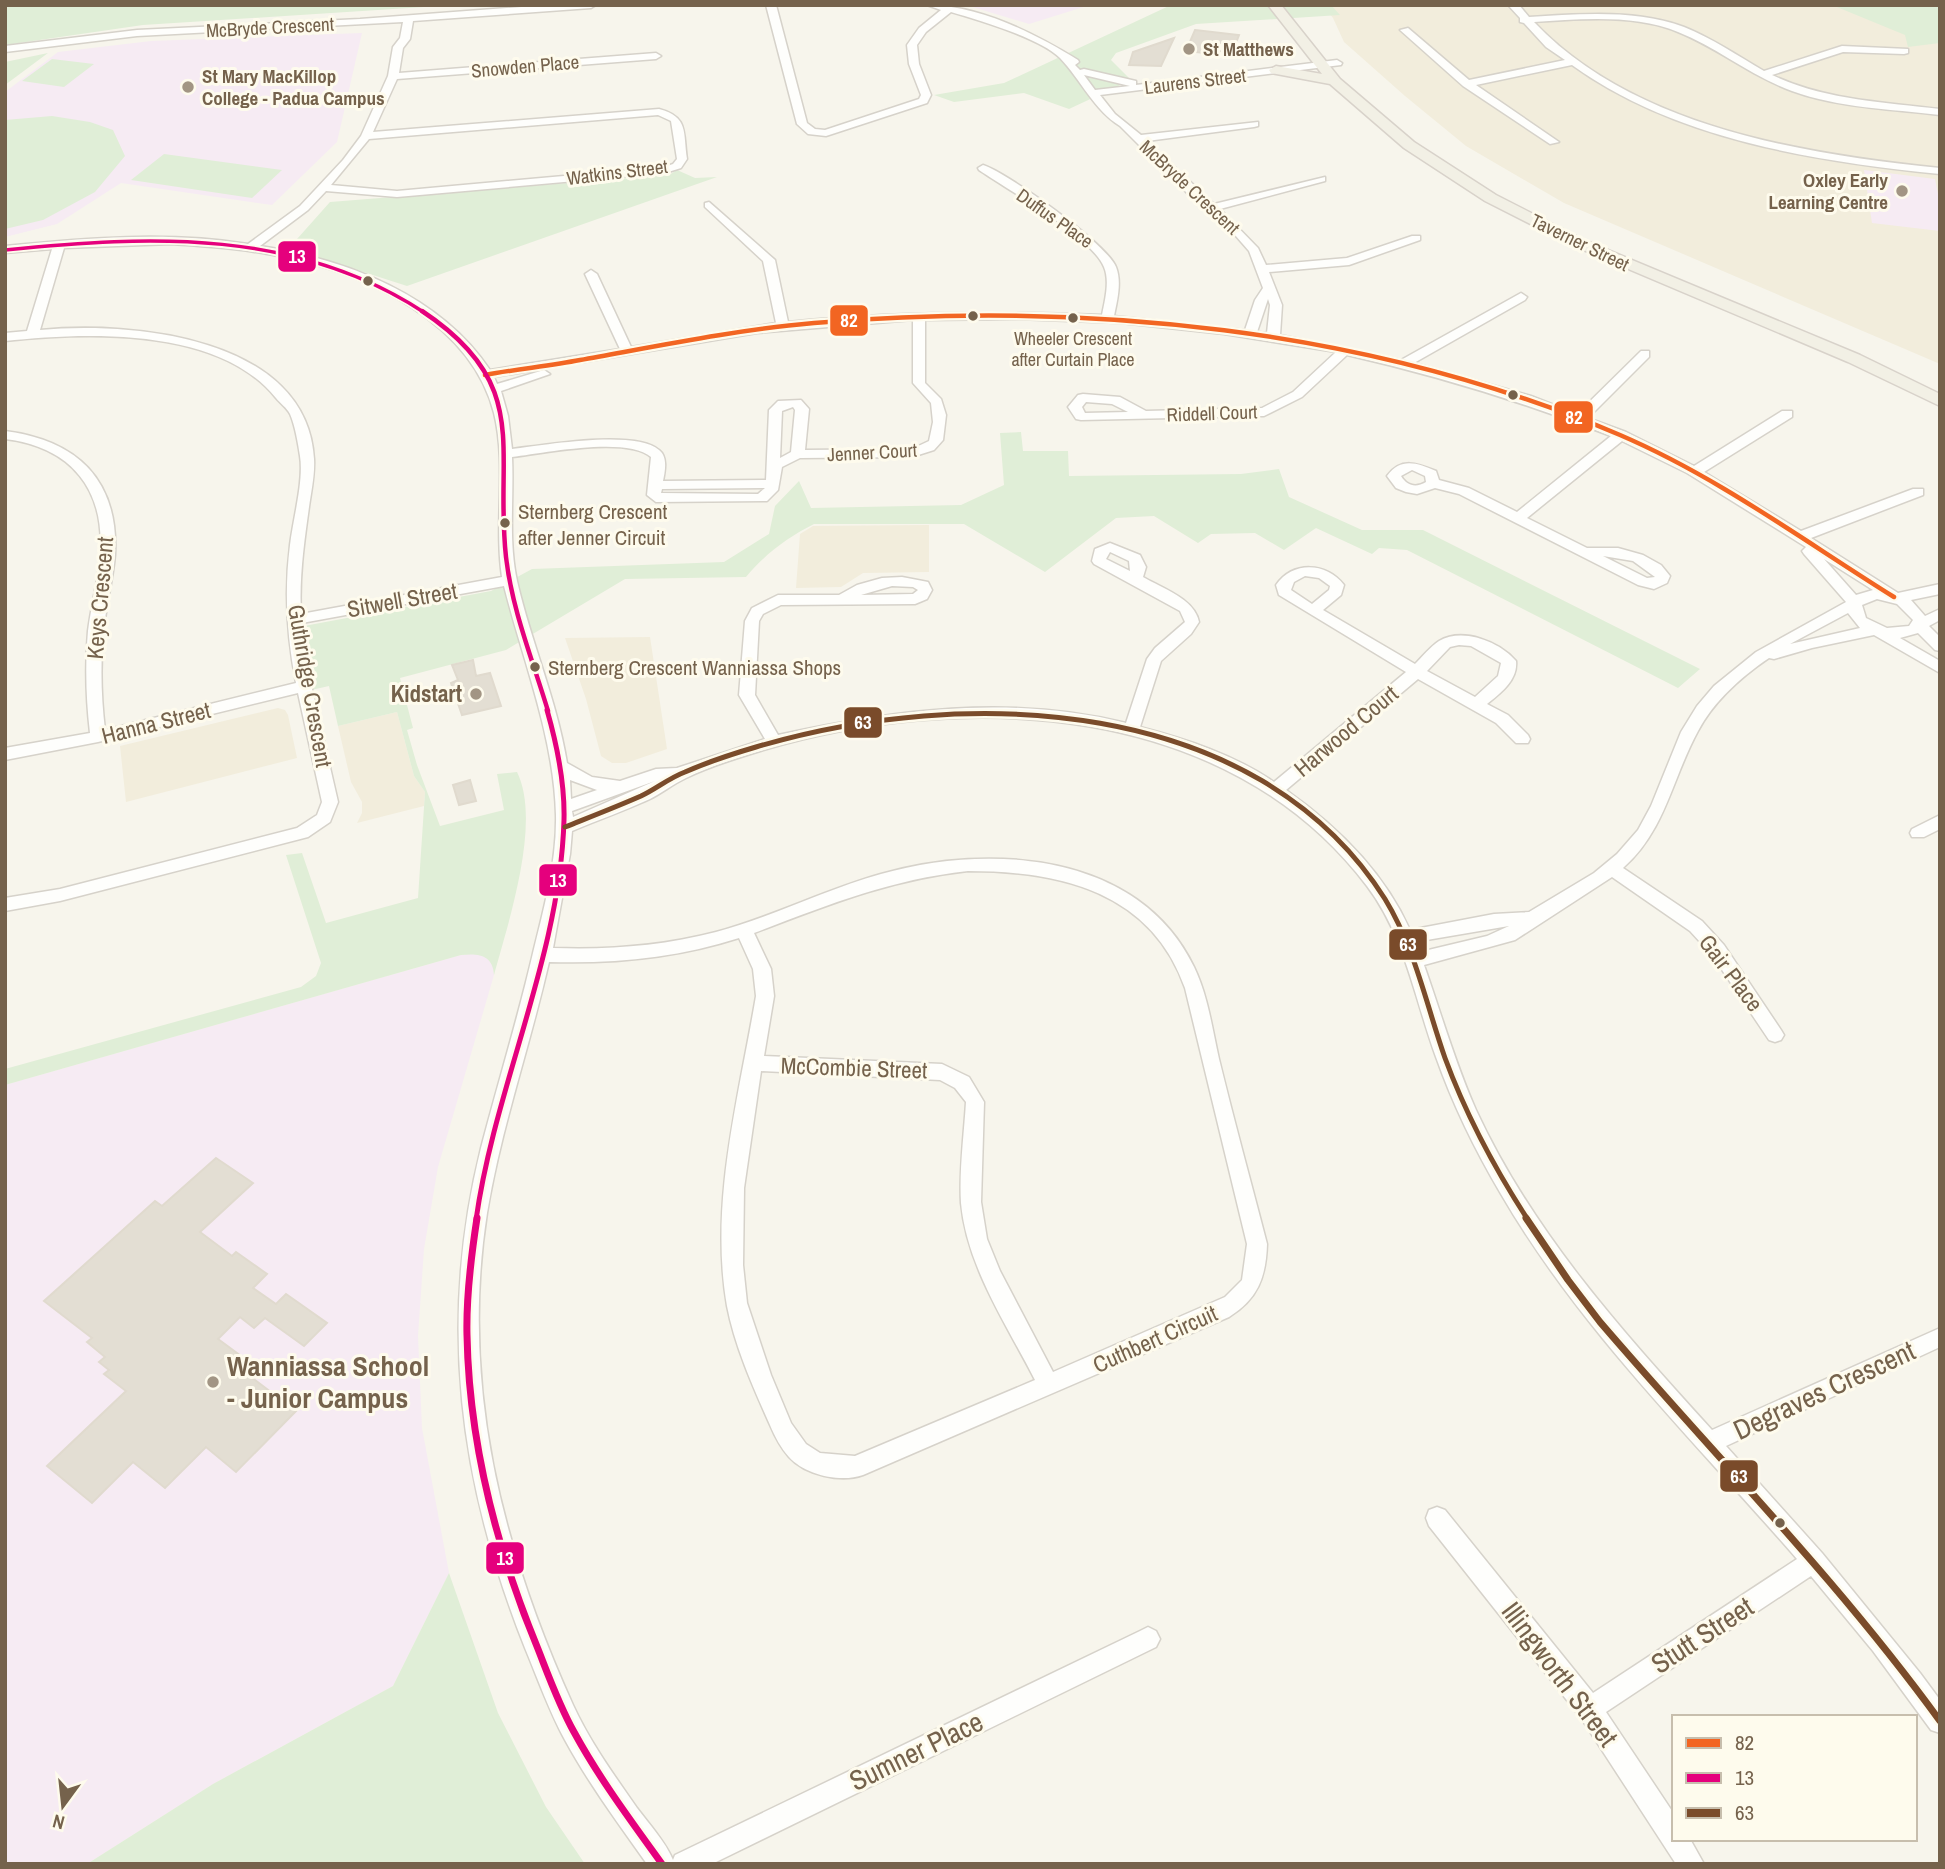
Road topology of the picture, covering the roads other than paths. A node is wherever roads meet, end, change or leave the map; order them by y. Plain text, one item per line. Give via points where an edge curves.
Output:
1 (591, 5) edge
2 (771, 5) edge
3 (932, 5) edge
4 (1513, 5) edge
5 (1276, 8) edge
6 (1293, 8) edge
7 (948, 9) junction
8 (408, 19) junction
9 (1523, 20) junction
10 (1405, 30) dead end
11 (1294, 36) junction
12 (5, 51) edge
13 (1904, 51) dead end
14 (656, 55) dead end
15 (1068, 60) junction
16 (1335, 61) junction
17 (1571, 62) junction
18 (1315, 63) junction
19 (1275, 68) junction
20 (1084, 72) junction
21 (1764, 74) junction
22 (393, 76) junction
23 (1332, 80) junction
24 (1467, 84) junction
25 (1137, 86) junction
26 (1097, 91) junction
27 (1115, 107) junction
28 (1940, 112) edge
29 (1124, 124) junction
30 (1254, 124) dead end
31 (366, 136) junction
32 (1138, 139) junction
33 (1554, 142) dead end
34 (983, 168) dead end
35 (1940, 171) edge
36 (1321, 179) dead end
37 (324, 188) junction
38 (709, 205) dead end
39 (1212, 208) junction
40 (290, 221) junction
41 (1416, 238) dead end
42 (59, 244) junction
43 (250, 248) junction
44 (5, 250) edge
45 (269, 251) junction
46 (1263, 269) junction
47 (591, 274) dead end
48 (1268, 290) junction
49 (1521, 297) dead end
50 (919, 316) junction
51 (1107, 319) junction
52 (782, 327) junction
53 (32, 334) junction
54 (1250, 335) junction
55 (5, 337) edge
56 (1273, 338) junction
57 (627, 351) junction
58 (1344, 351) junction
59 (1645, 354) dead end
60 (583, 360) junction
61 (1402, 364) junction
62 (485, 375) junction
63 (1940, 385) edge
64 (494, 389) junction
65 (1940, 401) edge
66 (1787, 414) dead end
67 (1143, 415) dead end
68 (1580, 418) junction
69 (5, 435) edge
70 (1621, 435) junction
71 (505, 454) junction
72 (798, 454) junction
73 (1694, 471) junction
74 (772, 478) junction
75 (1433, 483) dead end
76 (1918, 492) dead end
77 (1518, 518) junction
78 (1797, 538) junction
79 (1587, 552) dead end
80 (1135, 579) dead end
81 (510, 580) junction
82 (1940, 589) edge
83 (1894, 597) junction
84 (844, 598) dead end
85 (1855, 604) junction
86 (1313, 611) dead end
87 (1940, 614) edge
88 (294, 620) junction
89 (1919, 625) junction
90 (1877, 631) junction
91 (1940, 646) edge
92 (1764, 656) junction
93 (1940, 668) edge
94 (1416, 672) junction
95 (306, 686) junction
96 (1476, 705) junction
97 (1132, 729) junction
98 (98, 737) junction
99 (1522, 739) dead end
100 (774, 741) junction
101 (5, 754) edge
102 (562, 767) junction
103 (680, 773) junction
104 (629, 785) junction
105 (1275, 790) junction
106 (565, 807) junction
107 (1940, 821) edge
108 (565, 827) junction
109 (1918, 833) dead end
110 (1612, 869) junction
111 (5, 905) edge
112 (1531, 918) junction
113 (744, 930) junction
114 (1406, 937) junction
115 (541, 955) junction
116 (1416, 960) junction
117 (1776, 1035) dead end
118 (755, 1063) junction
119 (1940, 1336) edge
120 (1049, 1385) junction
121 (1709, 1443) junction
122 (1437, 1518) dead end
123 (1814, 1561) junction
124 (1148, 1639) dead end
125 (1932, 1695) edge
126 (1590, 1709) junction
127 (1940, 1721) edge
128 (1672, 1835) edge
129 (1676, 1841) edge
130 (662, 1864) edge
131 (684, 1864) edge
132 (1691, 1864) edge

1 - 8 street, McBryde Crescent
2 - 7 street via 802,124 812,132 826,134 923,101 926,95 911,42
3 - 7 street, McBryde Crescent
4 - 9 street
5 - 11 main road, Taverner Street
6 - 16 main road, Taverner Street
7 - 15 street, McBryde Crescent via 1017,32
8 - 12 street, McBryde Crescent via 392,25 137,33
8 - 22 street via 405,39 395,44
9 - 17 street
9 - 21 street via 1572,18 1666,25
10 - 24 street
11 - 18 main road, Taverner Street
11 - 19 main road via 1291,54
13 - 21 street via 1842,49
14 - 22 street, Snowden Place
15 - 20 street, McBryde Crescent
15 - 26 street, McBryde Crescent
16 - 18 street, Laurens Street
16 - 63 main road, Taverner Street via 1413,131 1533,206 1630,254 1838,337
17 - 24 street
17 - 35 street via 1628,95 1698,123 1800,151
18 - 19 street, Laurens Street
18 - 23 main road, Taverner Street
19 - 23 main road
19 - 25 street, Laurens Street
20 - 25 street
20 - 26 street, McBryde Crescent
21 - 28 street via 1815,94
22 - 31 street
23 - 65 main road, Taverner Street via 1396,135 1522,214 1626,265 1831,348
24 - 33 street
25 - 26 street, Laurens Street
25 - 27 street via 1122,95
26 - 27 street, McBryde Crescent
26 - 29 street, McBryde Crescent via 1111,116
27 - 29 street, McBryde Crescent
29 - 32 street, McBryde Crescent
30 - 32 street
31 - 37 street
31 - 37 street, Watkins Street via 659,112 676,121 682,159 665,170 410,192
32 - 39 street, McBryde Crescent
34 - 51 street, Duffus Place via 1099,249 1113,276
36 - 39 street
37 - 40 street
38 - 52 street via 769,260
39 - 46 street, McBryde Crescent via 1240,233
40 - 43 street
40 - 45 street
41 - 46 street via 1349,261
42 - 43 street via 172,241
42 - 44 street
42 - 53 street
43 - 45 street
45 - 62 street via 365,278 397,294 451,332
46 - 48 street, McBryde Crescent
47 - 57 street
48 - 54 street
48 - 56 street, McBryde Crescent via 1276,306
49 - 61 street
50 - 51 street
50 - 52 street
50 - 72 street, Jenner Court via 919,383 938,406 935,443 912,453
51 - 54 street
52 - 57 street
53 - 55 street, Guthridge Crescent
53 - 88 street, Guthridge Crescent via 93,330 188,342 240,363 285,397 297,419 307,457 294,566
54 - 56 street
56 - 58 street
57 - 60 street
58 - 61 street
58 - 67 street, Riddell Court via 1312,385 1264,412
59 - 68 street
60 - 62 street
60 - 64 street
61 - 68 street
62 - 64 street
64 - 71 street
66 - 73 street
68 - 70 street
69 - 98 street, Keys Crescent via 32,438 67,453 97,492 105,517 107,561 93,682
70 - 73 street
70 - 77 street
71 - 74 street, Jenner Court via 582,445 645,446 657,455 654,495 661,499 762,498 771,490
71 - 81 street
72 - 74 street, Jenner Court via 781,460
72 - 74 street, Jenner Court via 802,409 796,403 783,404 776,410
73 - 78 street
75 - 77 street via 1464,491
76 - 78 street
77 - 79 street
78 - 83 street
78 - 85 street
80 - 97 street via 1185,608 1192,622 1152,665
81 - 88 street, Sitwell Street
81 - 102 street via 550,710
82 - 83 street
83 - 85 street via 1870,595
83 - 89 street via 1914,610
84 - 100 street via 778,600 757,611 752,621 747,695
85 - 90 street via 1858,618
85 - 92 street via 1780,642
86 - 94 street, Harwood Court
87 - 89 street
88 - 95 street, Guthridge Crescent
89 - 90 street via 1903,634
89 - 91 street
90 - 92 street
90 - 93 street
92 - 110 street via 1714,697 1689,733 1653,821
94 - 96 street, Harwood Court
94 - 96 street, Harwood Court via 1445,644 1459,639 1505,656 1511,668 1509,676
94 - 105 street, Harwood Court
95 - 98 street, Hanna Street
95 - 111 street, Guthridge Crescent via 330,803 324,818 312,828 60,895
96 - 99 street, Harwood Court via 1502,719
97 - 100 street via 1029,713 971,711 887,717
97 - 105 street via 1224,761
98 - 101 street, Hanna Street
100 - 103 street
102 - 104 street via 590,784
102 - 106 street
103 - 104 street via 656,775
103 - 108 street via 654,790
104 - 106 street
105 - 114 street via 1342,844 1374,882
106 - 108 street
107 - 109 street
108 - 115 street via 555,903
110 - 112 street via 1574,897
110 - 117 street, Gair Place via 1696,926 1718,950
112 - 114 street
112 - 116 street via 1509,935
113 - 115 street, Cuthbert Circuit via 673,950 625,956
113 - 118 street, Cuthbert Circuit via 762,969 765,996
113 - 120 street, Cuthbert Circuit via 883,879 972,864 1038,868 1107,887 1147,915 1169,939 1192,984 1257,1244 1256,1271 1250,1288 1238,1301
114 - 116 street
115 - 130 street via 485,1168 470,1247 467,1334 475,1418 489,1506 531,1635 596,1771
116 - 121 street via 1458,1089 1510,1194 1611,1335
118 - 120 street, McCombie Street via 942,1072 961,1079 975,1101 971,1202 977,1239
118 - 120 street, Cuthbert Circuit via 734,1192 732,1253 737,1302 750,1351 788,1442 806,1459 830,1468 855,1467
119 - 121 street, Degraves Crescent
121 - 123 street
122 - 126 street, Illingworth Street
123 - 125 street
123 - 126 street, Stutt Street
124 - 131 street, Sumner Place
125 - 127 street
126 - 128 street, Illingworth Street
129 - 132 street, Illingworth Street

